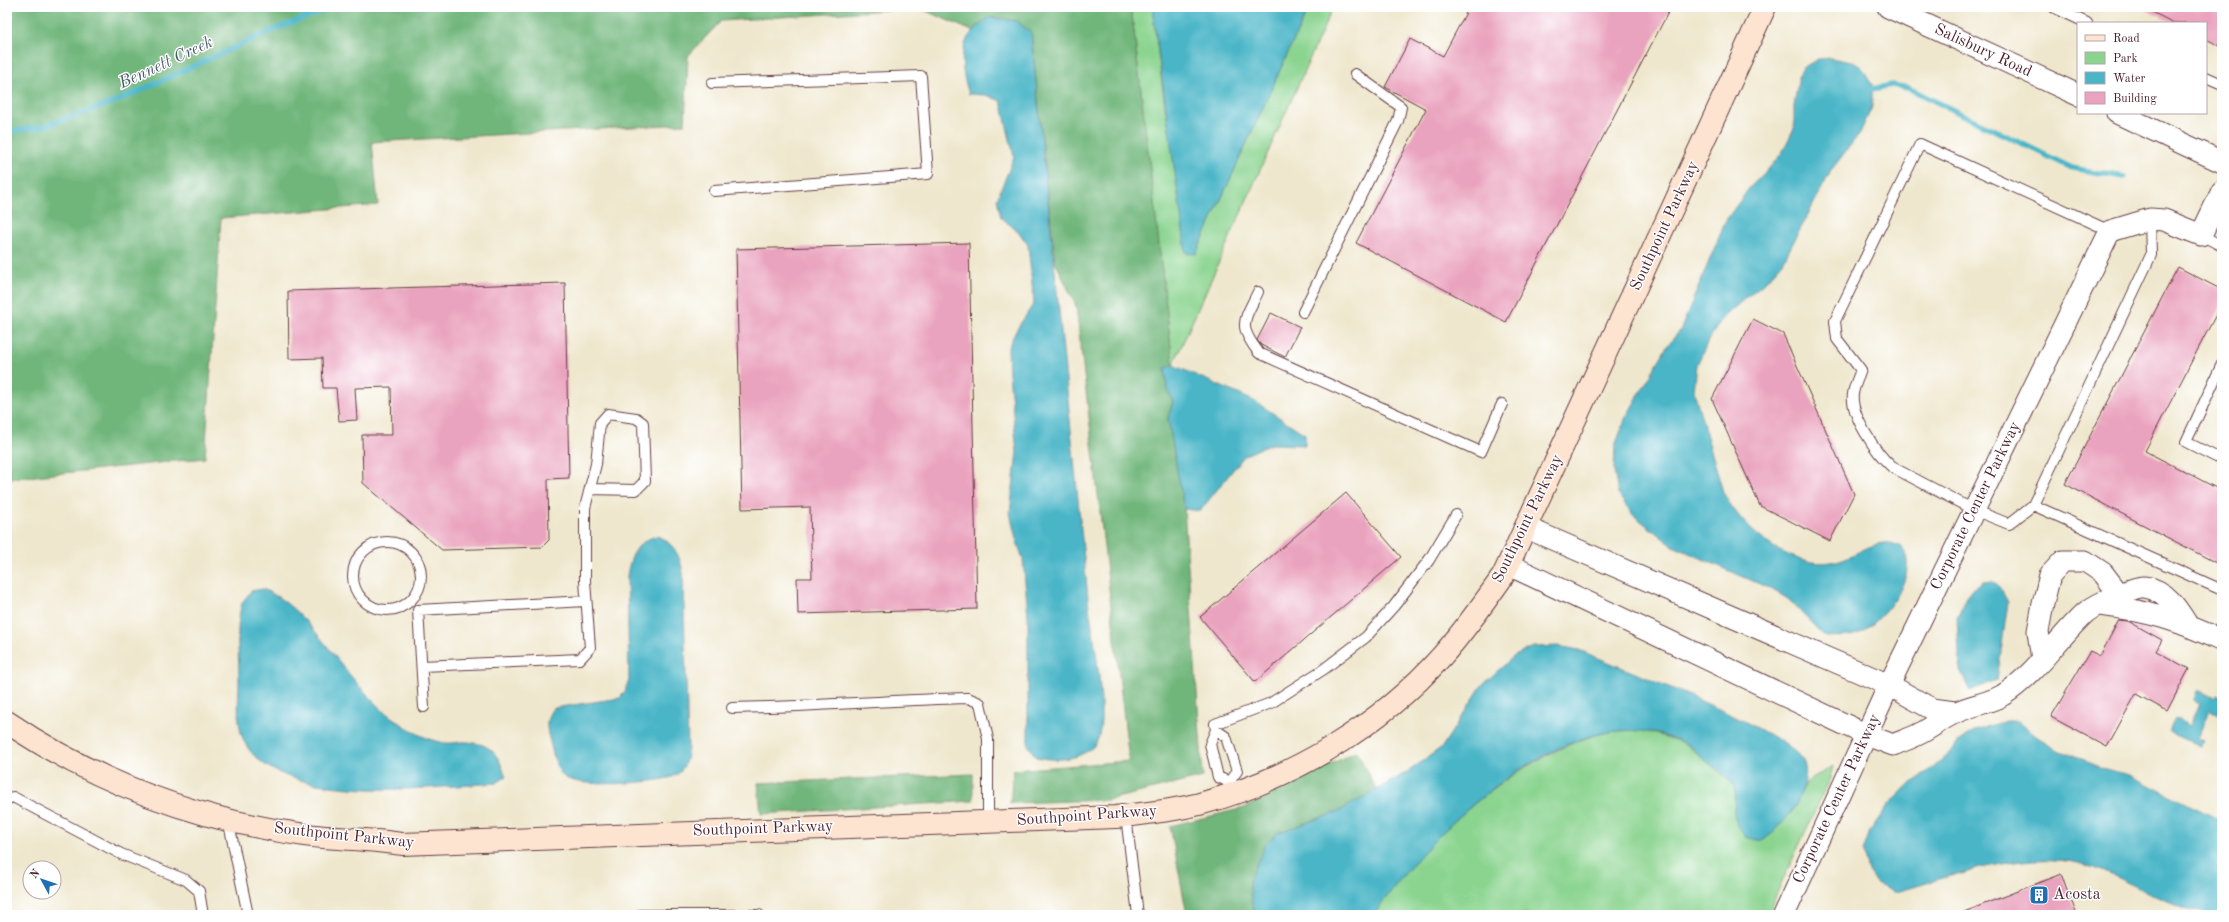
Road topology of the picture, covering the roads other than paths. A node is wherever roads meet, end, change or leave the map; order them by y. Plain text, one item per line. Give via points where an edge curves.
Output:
1 (1766, 7) edge
2 (1888, 7) edge
3 (2053, 7) edge
4 (2085, 22) edge
5 (1355, 74) dead end
6 (2207, 77) edge
7 (712, 83) dead end
8 (2222, 84) edge
9 (2077, 94) edge
10 (2119, 114) edge
11 (2222, 162) edge
12 (2222, 190) edge
13 (714, 191) dead end
14 (2150, 219) junction
15 (2110, 231) junction
16 (2201, 236) junction
17 (2222, 246) edge
18 (1258, 292) dead end
19 (1303, 312) dead end
20 (2222, 364) edge
21 (1502, 404) dead end
22 (2222, 460) edge
23 (590, 489) junction
24 (2033, 505) junction
25 (1974, 510) junction
26 (1456, 515) dead end
27 (1527, 528) junction
28 (1509, 565) junction
29 (2145, 586) junction
30 (2222, 590) edge
31 (2118, 594) junction
32 (586, 601) junction
33 (410, 602) junction
34 (2100, 605) junction
35 (2136, 609) junction
36 (418, 610) junction
37 (2188, 624) junction
38 (2222, 641) edge
39 (2042, 660) junction
40 (422, 666) junction
41 (1889, 685) junction
42 (424, 707) dead end
43 (732, 708) dead end
44 (1956, 712) junction
45 (7, 722) edge
46 (1216, 730) junction
47 (1867, 735) junction
48 (1230, 788) junction
49 (7, 799) edge
50 (1126, 816) junction
51 (228, 819) junction
52 (988, 822) junction
53 (203, 915) edge
54 (248, 915) edge
55 (640, 915) edge
56 (759, 915) edge
57 (1138, 915) edge
58 (1784, 915) edge

1 - 27 main road, Southpoint Parkway
2 - 9 street, Salisbury Road
3 - 4 lane
5 - 19 lane via 1401,108 1398,121
6 - 8 lane
7 - 13 lane via 921,76 928,174
10 - 11 street
12 - 16 street
14 - 15 street
14 - 16 street via 2164,220
14 - 24 lane via 2151,255
15 - 25 street, Corporate Center Parkway
15 - 25 lane via 1920,144 1835,321 1837,339 1861,370 1852,395 1856,415 1882,458 1892,467
16 - 17 lane
18 - 21 lane via 1244,322 1247,338 1259,353 1481,452
20 - 22 lane via 2186,442
23 - 23 lane via 596,464 600,423 608,414 636,418 642,423 645,481 636,490
23 - 32 lane via 585,508
24 - 25 lane via 2009,524
24 - 30 lane
25 - 41 street, Corporate Center Parkway
26 - 46 lane via 1429,560 1394,606 1366,637 1324,669 1271,703 1215,724
27 - 28 main road, Southpoint Parkway
27 - 41 street
28 - 47 street
28 - 48 main road, Southpoint Parkway via 1443,655 1370,722 1315,757 1284,772
29 - 31 street via 2137,586
29 - 35 street
29 - 37 street via 2159,591 2173,603
31 - 34 street
31 - 39 street via 2103,573 2085,561 2063,561 2050,575 2038,631
32 - 36 lane
32 - 40 lane via 590,648 580,659
33 - 33 lane via 421,582 421,570 410,550 388,541 366,548 353,566 354,588 360,598 378,610 389,611
33 - 36 lane
34 - 35 street
34 - 39 street via 2086,612
35 - 37 street
36 - 40 lane
37 - 38 street
39 - 44 street via 2004,695
40 - 42 lane
41 - 44 street via 1932,709
41 - 47 street, Corporate Center Parkway
43 - 52 lane via 804,707 968,698 980,703 988,739
44 - 47 street via 1922,733 1893,745
45 - 51 main road, Southpoint Parkway via 50,749 120,785 169,805
46 - 48 lane via 1210,744 1218,777
46 - 48 lane via 1226,737 1237,771
47 - 58 street, Corporate Center Parkway
48 - 50 main road, Southpoint Parkway via 1202,804
49 - 53 lane via 13,797 121,854 186,880 199,891
50 - 52 main road, Southpoint Parkway
50 - 57 lane
51 - 52 main road, Southpoint Parkway via 245,825 306,835 402,844
51 - 54 lane
55 - 56 lane

